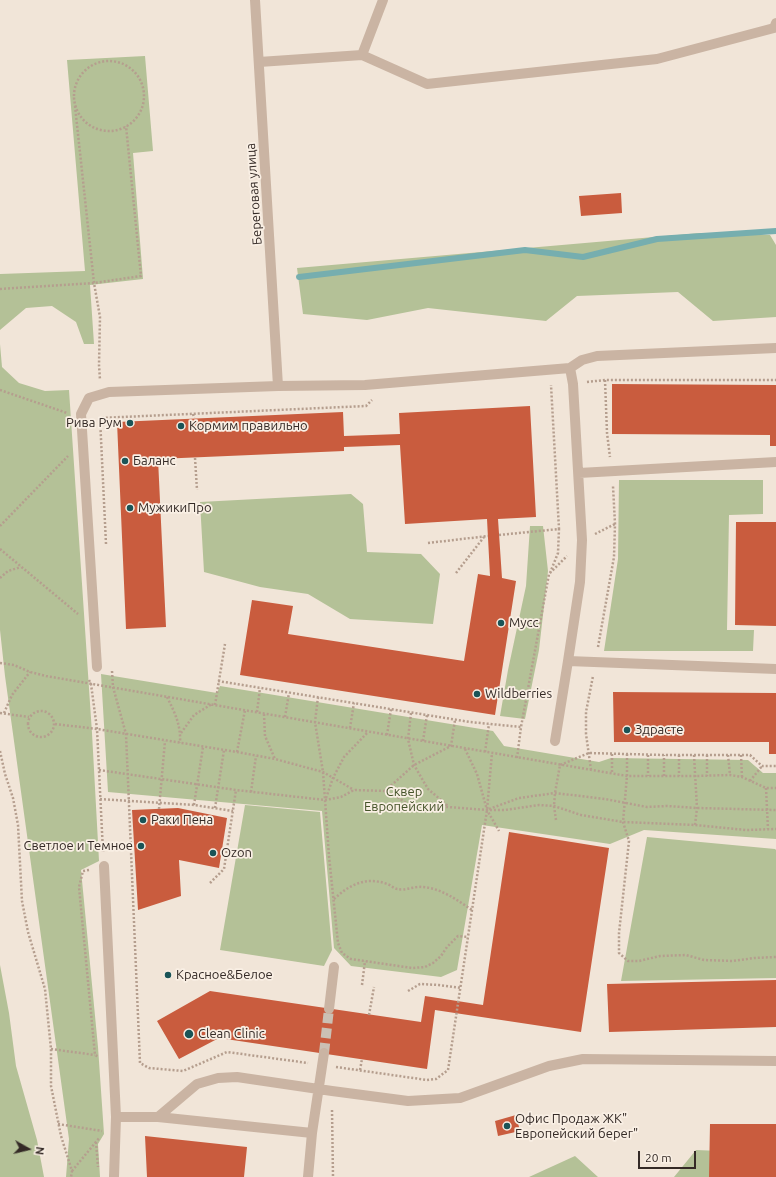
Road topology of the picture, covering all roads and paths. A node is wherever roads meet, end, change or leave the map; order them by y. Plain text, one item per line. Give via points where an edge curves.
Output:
1 (255, 0) edge
2 (383, 0) edge
3 (776, 23) edge
4 (362, 55) junction
5 (259, 62) junction
6 (126, 126) junction
7 (0, 289) edge
8 (776, 348) edge
9 (570, 368) junction
10 (606, 380) junction
11 (776, 380) edge
12 (573, 384) junction
13 (278, 386) junction
14 (543, 386) dead end
15 (0, 390) edge
16 (376, 396) dead end
17 (69, 414) dead end
18 (193, 414) junction
19 (194, 418) dead end
20 (102, 451) junction
21 (84, 453) junction
22 (195, 458) dead end
23 (776, 462) edge
24 (611, 470) junction
25 (579, 473) junction
26 (197, 490) dead end
27 (615, 524) junction
28 (0, 526) edge
29 (559, 529) junction
30 (499, 535) dead end
31 (582, 540) junction
32 (428, 543) dead end
33 (106, 547) dead end
34 (0, 549) edge
35 (21, 567) junction
36 (456, 573) dead end
37 (549, 574) junction
38 (0, 578) edge
39 (94, 619) junction
40 (225, 644) dead end
41 (568, 661) junction
42 (595, 661) junction
43 (0, 663) edge
44 (112, 665) dead end
45 (97, 667) dead end
46 (776, 668) edge
47 (30, 672) junction
48 (88, 677) dead end
49 (218, 681) junction
50 (91, 684) junction
51 (113, 687) junction
52 (260, 688) junction
53 (289, 692) junction
54 (167, 696) junction
55 (318, 697) junction
56 (354, 703) junction
57 (213, 704) junction
58 (391, 709) junction
59 (245, 710) junction
60 (0, 712) edge
61 (257, 712) junction
62 (4, 713) junction
63 (411, 713) junction
64 (264, 714) junction
65 (427, 715) junction
66 (29, 717) junction
67 (285, 717) junction
68 (455, 720) junction
69 (315, 722) junction
70 (55, 724) junction
71 (490, 724) junction
72 (521, 727) junction
73 (350, 728) junction
74 (97, 729) junction
75 (368, 732) junction
76 (180, 733) junction
77 (126, 734) junction
78 (387, 735) junction
79 (408, 739) junction
80 (165, 741) junction
81 (423, 741) junction
82 (555, 741) dead end
83 (180, 743) junction
84 (451, 746) junction
85 (203, 747) junction
86 (465, 749) junction
87 (224, 750) junction
88 (0, 751) edge
89 (237, 752) junction
90 (485, 752) junction
91 (492, 753) junction
92 (589, 753) junction
93 (612, 754) junction
94 (627, 754) junction
95 (648, 755) junction
96 (664, 755) junction
97 (679, 755) junction
98 (694, 755) junction
99 (707, 755) junction
100 (728, 755) junction
101 (741, 755) junction
102 (256, 756) junction
103 (517, 758) junction
104 (275, 759) junction
105 (414, 765) junction
106 (560, 765) junction
107 (762, 766) junction
108 (776, 766) edge
109 (99, 770) junction
110 (591, 770) junction
111 (323, 772) junction
112 (128, 774) junction
113 (612, 774) junction
114 (730, 774) junction
115 (627, 776) junction
116 (648, 776) junction
117 (664, 776) junction
118 (679, 776) junction
119 (695, 776) junction
120 (707, 776) junction
121 (742, 777) junction
122 (333, 778) junction
123 (162, 779) junction
124 (750, 781) junction
125 (197, 784) junction
126 (218, 787) junction
127 (766, 788) junction
128 (776, 788) edge
129 (236, 790) junction
130 (354, 790) junction
131 (385, 791) junction
132 (251, 792) junction
133 (555, 793) junction
134 (100, 798) junction
135 (129, 800) junction
136 (325, 800) junction
137 (159, 802) junction
138 (625, 803) junction
139 (194, 805) junction
140 (448, 806) junction
141 (554, 806) junction
142 (215, 808) junction
143 (696, 808) junction
144 (159, 809) dead end
145 (767, 809) junction
146 (487, 810) junction
147 (776, 810) edge
148 (233, 811) junction
149 (556, 820) dead end
150 (623, 822) junction
151 (696, 825) junction
152 (768, 829) junction
153 (776, 829) edge
154 (499, 831) dead end
155 (104, 866) junction
156 (210, 883) dead end
157 (334, 899) junction
158 (472, 910) junction
159 (468, 937) junction
160 (776, 957) edge
161 (365, 961) junction
162 (334, 968) dead end
163 (362, 985) dead end
164 (374, 987) dead end
165 (461, 988) junction
166 (408, 992) dead end
167 (330, 1009) tunnel mouth
168 (369, 1015) dead end
169 (51, 1049) junction
170 (324, 1054) tunnel mouth
171 (96, 1055) junction
172 (100, 1057) dead end
173 (362, 1059) dead end
174 (776, 1061) edge
175 (322, 1065) junction
176 (360, 1070) junction
177 (318, 1089) junction
178 (332, 1091) junction
179 (116, 1117) junction
180 (158, 1117) junction
181 (58, 1124) junction
182 (312, 1133) junction
183 (96, 1142) junction
184 (98, 1170) dead end
185 (72, 1171) junction
186 (71, 1177) edge
187 (114, 1177) edge
188 (308, 1177) edge
189 (334, 1177) edge

1 - 5 street, Береговая улица
2 - 4 street
3 - 4 street via 774,28 656,59 426,84
4 - 5 street
5 - 13 street, Береговая улица
6 - 6 path via 120,130 98,130 80,116 75,106 76,83 92,65 116,61 136,73 142,84 143,106 138,116
6 - 7 path via 141,276 94,283
8 - 9 street via 597,356 582,360
9 - 12 street
9 - 13 street via 365,385
10 - 11 path
10 - 12 path
10 - 24 path
12 - 25 street
13 - 21 street via 109,392 89,398 81,414
14 - 29 path via 551,385
15 - 17 path
16 - 18 path via 366,406
18 - 19 path
18 - 20 path via 100,418
20 - 21 path
20 - 33 path
21 - 28 path via 70,454
21 - 39 street
22 - 26 path
23 - 24 street
24 - 25 street
24 - 27 path
25 - 31 street
27 - 31 path
27 - 42 path via 614,557
29 - 30 path
29 - 37 path via 558,553
31 - 37 path
31 - 41 street via 580,582
32 - 36 path via 486,537
34 - 35 path
35 - 38 path via 8,571
35 - 39 path via 82,617
37 - 72 path
39 - 45 street
40 - 49 path
41 - 42 street
41 - 82 street
42 - 46 street
42 - 92 path via 586,712
43 - 47 path via 14,665
44 - 51 path
47 - 50 path
47 - 62 path via 12,695
48 - 50 path
49 - 52 path
49 - 57 path
50 - 51 path
50 - 74 path
51 - 54 path
51 - 77 path
52 - 53 path
52 - 61 path
53 - 55 path
53 - 67 path
54 - 57 path
54 - 76 path via 176,715
55 - 56 path
55 - 69 path
56 - 58 path
56 - 73 path
57 - 59 path
57 - 76 path via 194,715
58 - 63 path
58 - 78 path
59 - 61 path
59 - 89 path
60 - 62 path
61 - 64 path
62 - 66 path
63 - 65 path
63 - 79 path
64 - 67 path
64 - 104 path via 265,736
65 - 68 path
65 - 81 path
66 - 70 path via 36,711 45,710 52,716
66 - 70 path via 28,727 33,735 42,738 51,733
67 - 69 path
68 - 71 path
68 - 84 path
69 - 73 path
69 - 111 path
70 - 74 path
71 - 72 path
71 - 90 path
72 - 103 path
73 - 75 path
74 - 77 path
74 - 109 path
75 - 78 path
75 - 122 path via 344,757
76 - 83 path
77 - 80 path
77 - 112 path
78 - 79 path
79 - 81 path
79 - 105 path
80 - 83 path
80 - 123 path
81 - 84 path
83 - 85 path
84 - 86 path
84 - 105 path
85 - 87 path
85 - 125 path
86 - 90 path
86 - 146 path via 477,774
87 - 89 path
87 - 126 path
88 - 169 path via 18,825 22,902 45,989
89 - 102 path
90 - 91 path
91 - 103 path
91 - 146 path
92 - 93 path
92 - 106 path
92 - 110 path
93 - 94 path
93 - 113 path
94 - 95 path
94 - 115 path
95 - 96 path
95 - 116 path
96 - 97 path
96 - 117 path
97 - 98 path
97 - 118 path
98 - 99 path
98 - 119 path
99 - 100 path
99 - 120 path
100 - 101 path
100 - 114 path
101 - 107 path via 750,755
101 - 121 path
102 - 104 path
102 - 132 path
103 - 106 path
104 - 111 path
105 - 131 path
105 - 140 path via 428,789
106 - 110 path
106 - 133 path
107 - 108 path
107 - 124 path
109 - 112 path
109 - 134 path
110 - 113 path
111 - 122 path
111 - 136 path
112 - 123 path
112 - 135 path
113 - 115 path
114 - 120 path
114 - 121 path
115 - 116 path
115 - 138 path
116 - 117 path
117 - 118 path
118 - 119 path
119 - 120 path
119 - 143 path
121 - 124 path
122 - 130 path
122 - 136 path
123 - 125 path
123 - 137 path
124 - 127 path
125 - 126 path
125 - 139 path
126 - 129 path
126 - 142 path
127 - 128 path
127 - 145 path
129 - 132 path
129 - 148 path
130 - 131 path
130 - 136 path via 341,797
131 - 140 path via 420,809
132 - 136 path
133 - 138 path
133 - 141 path
133 - 146 path via 519,798
134 - 135 path
134 - 155 path
135 - 137 path
135 - 175 path via 140,1063 150,1068 183,1071 227,1052
136 - 157 path
137 - 139 path
137 - 144 path
138 - 143 path via 647,807
138 - 150 path
139 - 142 path
140 - 146 path
141 - 146 path
141 - 149 path
141 - 150 path via 581,815
142 - 148 path
143 - 145 path
143 - 151 path
145 - 147 path
145 - 152 path
146 - 154 path
146 - 158 path
148 - 156 path via 224,869
150 - 151 path
150 - 160 path via 629,841 619,953 628,961 686,955 704,960 733,961
151 - 152 path via 746,830
152 - 153 path
155 - 171 path via 83,871 79,887
155 - 179 street
157 - 158 path via 343,890 368,880 387,884 398,890 430,887
157 - 161 path via 338,943 342,953 351,960
158 - 159 path
159 - 161 path via 458,936 441,956 425,967 412,968
159 - 165 path
161 - 163 path
162 - 167 street
164 - 168 path
165 - 166 path via 420,984
165 - 176 path via 448,1070 444,1074 436,1079 427,1080
169 - 171 path
169 - 181 path via 51,1086
170 - 175 street
171 - 172 path
173 - 176 path
174 - 178 street via 583,1059 550,1066 460,1098 444,1100 408,1101
175 - 176 path
175 - 177 street
177 - 178 street
177 - 180 street via 237,1077 218,1078 197,1084
177 - 182 street
178 - 189 path
179 - 180 street
179 - 187 street
180 - 182 street
181 - 183 path via 105,1132
181 - 185 path
182 - 188 street
183 - 184 path
183 - 185 path
185 - 186 path

